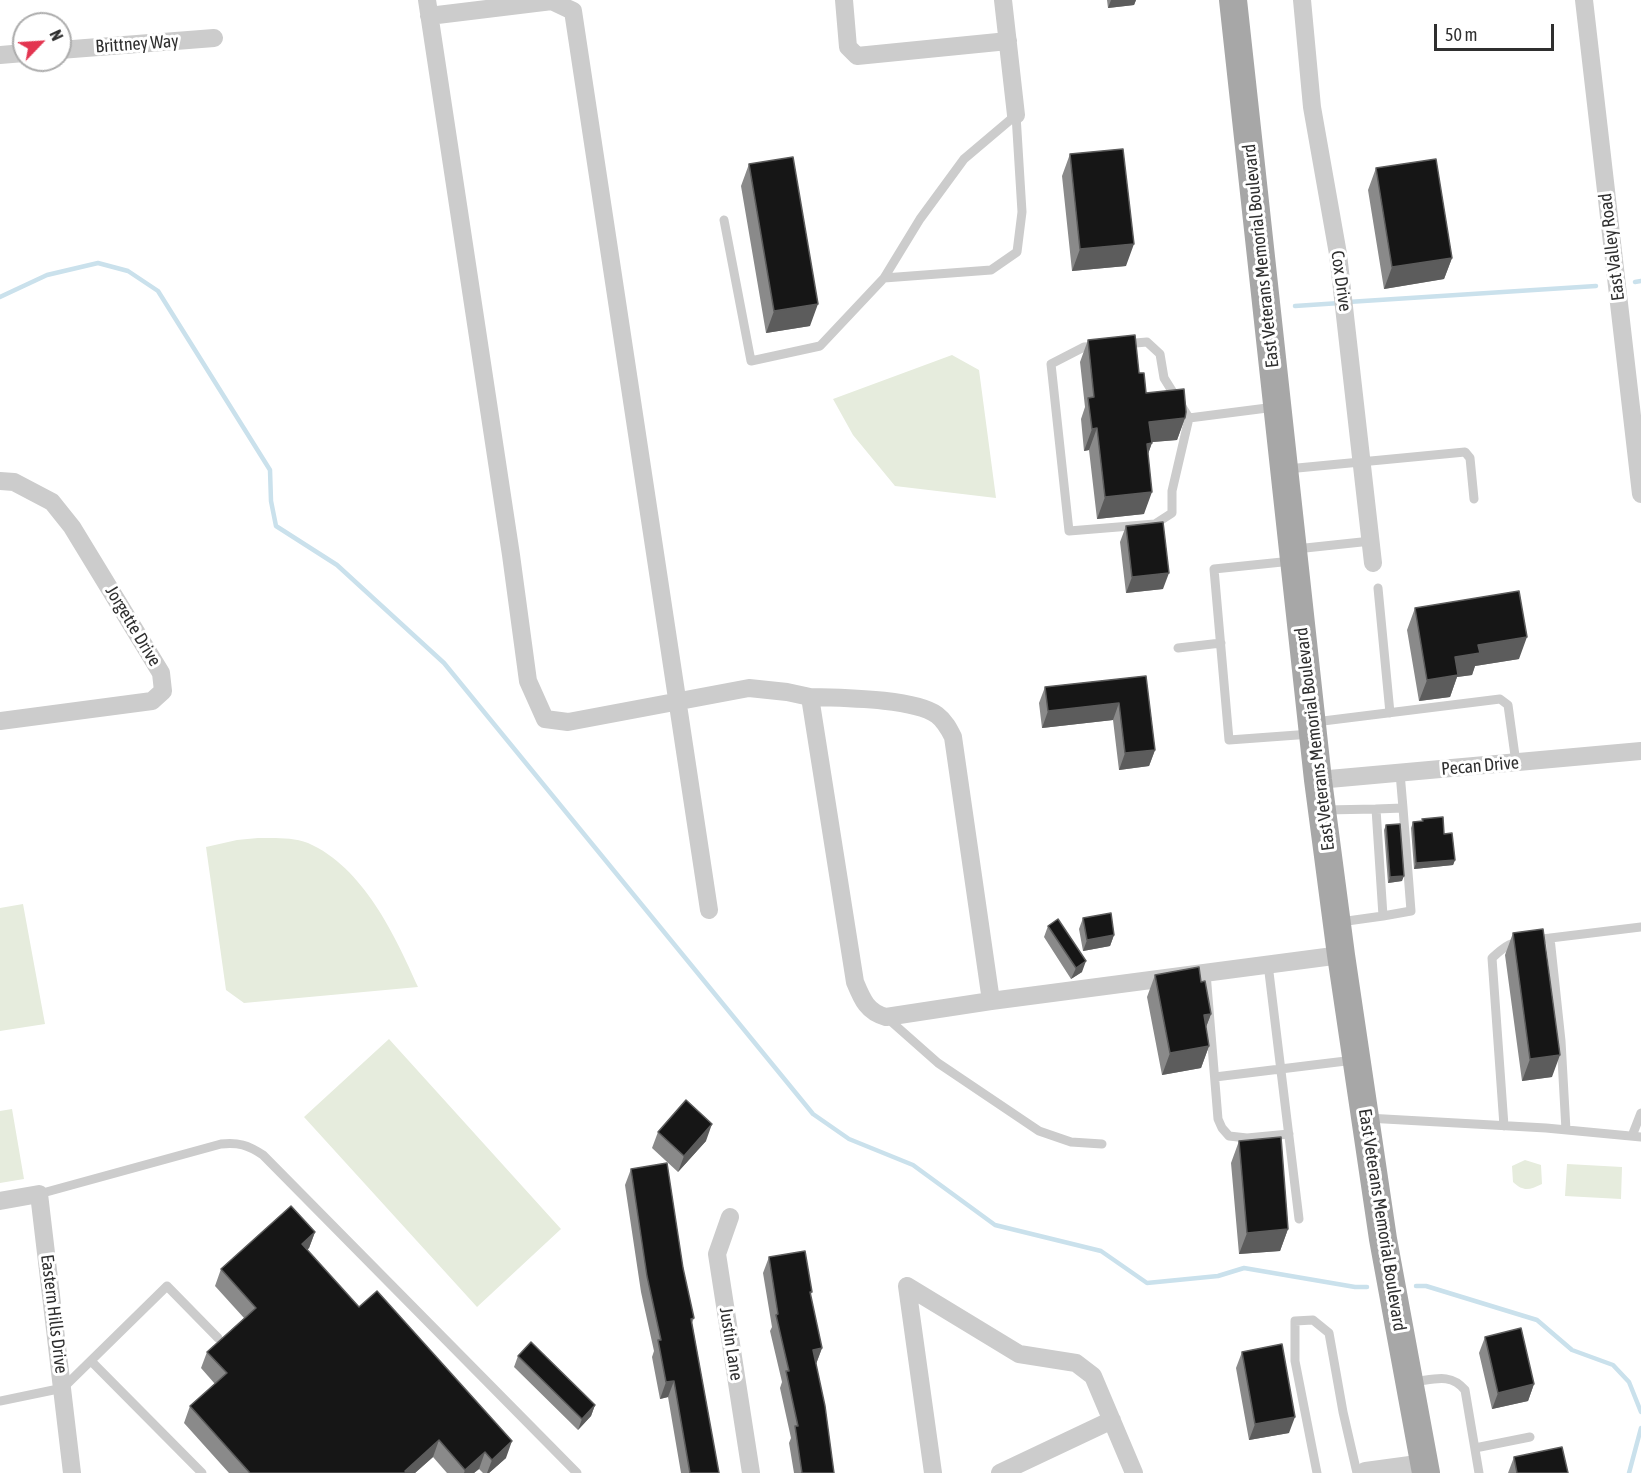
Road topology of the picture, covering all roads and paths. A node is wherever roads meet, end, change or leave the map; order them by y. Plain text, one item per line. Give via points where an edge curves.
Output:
1 (844, 0) edge
2 (1004, 0) edge
3 (1233, 0) edge
4 (1302, 0) edge
5 (1584, 0) edge
6 (428, 8) edge
7 (214, 38) dead end
8 (1008, 41) junction
9 (72, 49) edge
10 (1016, 115) junction
11 (724, 220) dead end
12 (884, 278) junction
13 (1105, 345) edge
14 (1116, 345) edge
15 (1278, 407) junction
16 (1189, 418) junction
17 (1362, 462) junction
18 (1285, 469) junction
19 (0, 481) edge
20 (1641, 494) edge
21 (1474, 499) dead end
22 (1371, 541) junction
23 (1294, 555) junction
24 (1373, 563) dead end
25 (1378, 588) dead end
26 (1221, 643) junction
27 (1178, 648) dead end
28 (810, 697) junction
29 (676, 702) junction
30 (1390, 712) junction
31 (0, 721) edge
32 (1313, 728) junction
33 (1641, 751) edge
34 (1515, 763) junction
35 (1400, 773) junction
36 (1318, 780) junction
37 (1403, 808) junction
38 (1322, 810) junction
39 (1376, 810) junction
40 (709, 910) dead end
41 (1383, 916) junction
42 (1337, 922) junction
43 (1641, 927) edge
44 (1550, 938) junction
45 (1341, 955) junction
46 (1268, 964) junction
47 (1206, 973) junction
48 (991, 1001) junction
49 (886, 1017) junction
50 (1356, 1060) junction
51 (1281, 1068) junction
52 (1215, 1077) junction
53 (1641, 1113) edge
54 (1365, 1118) junction
55 (1504, 1126) junction
56 (1566, 1130) junction
57 (1289, 1134) junction
58 (1636, 1136) edge
59 (1102, 1144) dead end
60 (39, 1194) junction
61 (0, 1201) edge
62 (730, 1217) dead end
63 (1299, 1219) dead end
64 (218, 1338) dead end
65 (91, 1361) junction
66 (1409, 1383) junction
67 (63, 1388) junction
68 (0, 1401) edge
69 (1112, 1420) junction
70 (1530, 1437) dead end
71 (1475, 1448) junction
72 (1425, 1469) edge
73 (72, 1473) edge
74 (202, 1473) edge
75 (577, 1473) edge
76 (751, 1473) edge
77 (933, 1473) edge
78 (1000, 1473) edge
79 (1134, 1473) edge
80 (1317, 1473) edge
81 (1357, 1473) edge
82 (1366, 1473) edge
83 (1479, 1473) edge

1 - 8 street via 848,47 857,56
2 - 8 street
3 - 15 main road, East Veterans Memorial Boulevard
4 - 17 street, Cox Drive via 1312,107 1338,254
5 - 20 street, East Valley Road
6 - 29 street via 552,1 573,11
6 - 29 street via 528,681 545,719 568,722
7 - 9 street, Brittney Way
8 - 10 street
10 - 12 lane via 964,159 920,219
10 - 12 lane via 1022,212 1017,252 991,270
11 - 12 lane via 751,361 819,346
13 - 16 lane via 1084,347 1051,364 1069,531 1155,524 1172,513 1172,491
14 - 16 lane via 1147,342 1160,354 1164,378
15 - 16 lane
15 - 18 main road, East Veterans Memorial Boulevard
17 - 18 lane
17 - 21 lane via 1465,452 1470,458
17 - 22 street, Cox Drive
18 - 23 main road, East Veterans Memorial Boulevard
19 - 31 street, Jorgette Drive via 15,482 52,502 72,527 161,673 163,691 152,701
22 - 23 lane
22 - 24 street, Cox Drive
23 - 26 lane via 1214,569
23 - 32 main road, East Veterans Memorial Boulevard
25 - 30 lane
26 - 27 lane
26 - 32 lane via 1229,740
28 - 29 street via 749,688
28 - 48 street via 915,706 933,712 946,724 953,737
28 - 49 street via 855,982 863,1003
29 - 40 street
30 - 32 lane
30 - 34 lane via 1500,699 1508,705
32 - 36 main road, East Veterans Memorial Boulevard
33 - 34 street, Pecan Drive
34 - 35 street, Pecan Drive
35 - 36 street, Pecan Drive
35 - 37 lane
36 - 38 main road, East Veterans Memorial Boulevard
37 - 39 lane
37 - 41 lane via 1412,911
38 - 39 lane
38 - 42 main road, East Veterans Memorial Boulevard
39 - 41 lane
41 - 42 lane
42 - 45 main road, East Veterans Memorial Boulevard
43 - 44 lane
44 - 55 lane via 1513,943 1492,958
44 - 56 lane
45 - 46 street
45 - 50 main road, East Veterans Memorial Boulevard
46 - 47 street
46 - 51 lane
47 - 48 street
47 - 52 lane
48 - 49 street
49 - 59 lane via 938,1063 1039,1131 1071,1142
50 - 51 lane
50 - 54 main road, East Veterans Memorial Boulevard
51 - 52 lane
51 - 57 lane
52 - 57 lane via 1218,1119 1229,1136
53 - 58 lane
54 - 55 lane
54 - 66 main road, East Veterans Memorial Boulevard
55 - 56 lane
56 - 58 lane
57 - 63 lane
60 - 61 street
60 - 67 street, Eastern Hills Drive
60 - 75 lane via 220,1143 249,1145
62 - 76 street, Justin Lane via 717,1254
64 - 65 lane via 168,1286
65 - 67 lane
65 - 74 lane
66 - 71 lane via 1446,1378 1458,1381 1464,1390
66 - 72 main road, East Veterans Memorial Boulevard
67 - 68 lane
67 - 73 street, Eastern Hills Drive
69 - 77 street via 1093,1376 1076,1363 1019,1354 907,1286
69 - 78 street
69 - 79 street
70 - 71 lane
71 - 83 lane
72 - 82 street
80 - 81 lane via 1295,1361 1295,1321 1313,1320 1329,1333

